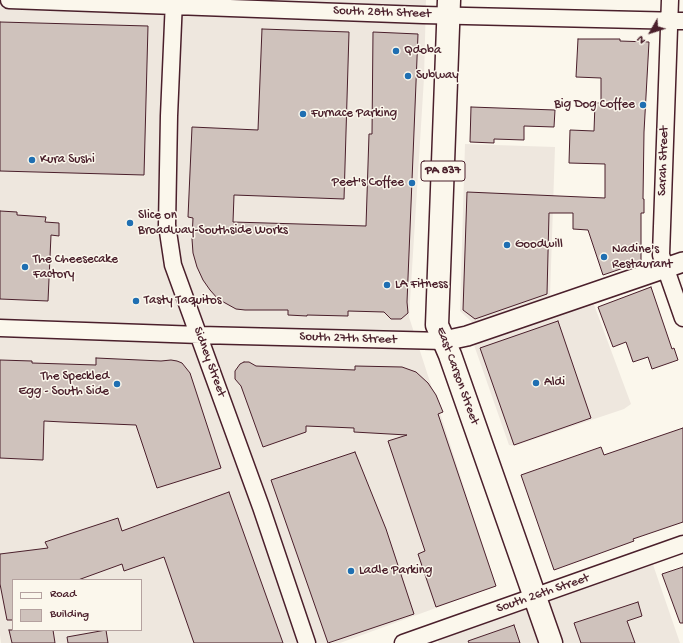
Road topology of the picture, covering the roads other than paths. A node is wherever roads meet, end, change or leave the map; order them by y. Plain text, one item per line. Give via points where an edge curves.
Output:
1 (9, 0) edge
2 (670, 0) edge
3 (174, 3) edge
4 (449, 8) edge
5 (676, 21) edge
6 (674, 265) edge
7 (683, 318) edge
8 (0, 328) edge
9 (200, 335) junction
10 (444, 341) junction
11 (683, 544) edge
12 (535, 597) junction
13 (307, 643) edge
14 (403, 643) edge
15 (551, 643) edge

1 - 3 street, South 28th Street
2 - 5 street, Sarah Street
3 - 4 street, South 28th Street
3 - 9 street, Sidney Street via 166,225 173,264
4 - 5 street, South 28th Street
4 - 10 main road, East Carson Street / PA 837 via 437,325
5 - 6 street, Sarah Street via 661,256
6 - 7 street, Sarah Street
6 - 10 street, South 27th Street via 467,336
8 - 9 street, South 27th Street
9 - 10 street, South 27th Street
9 - 13 street, Sidney Street
10 - 12 main road, East Carson Street / PA 837
11 - 12 street, South 26th Street
12 - 14 street, South 26th Street
12 - 15 main road, East Carson Street / PA 837

